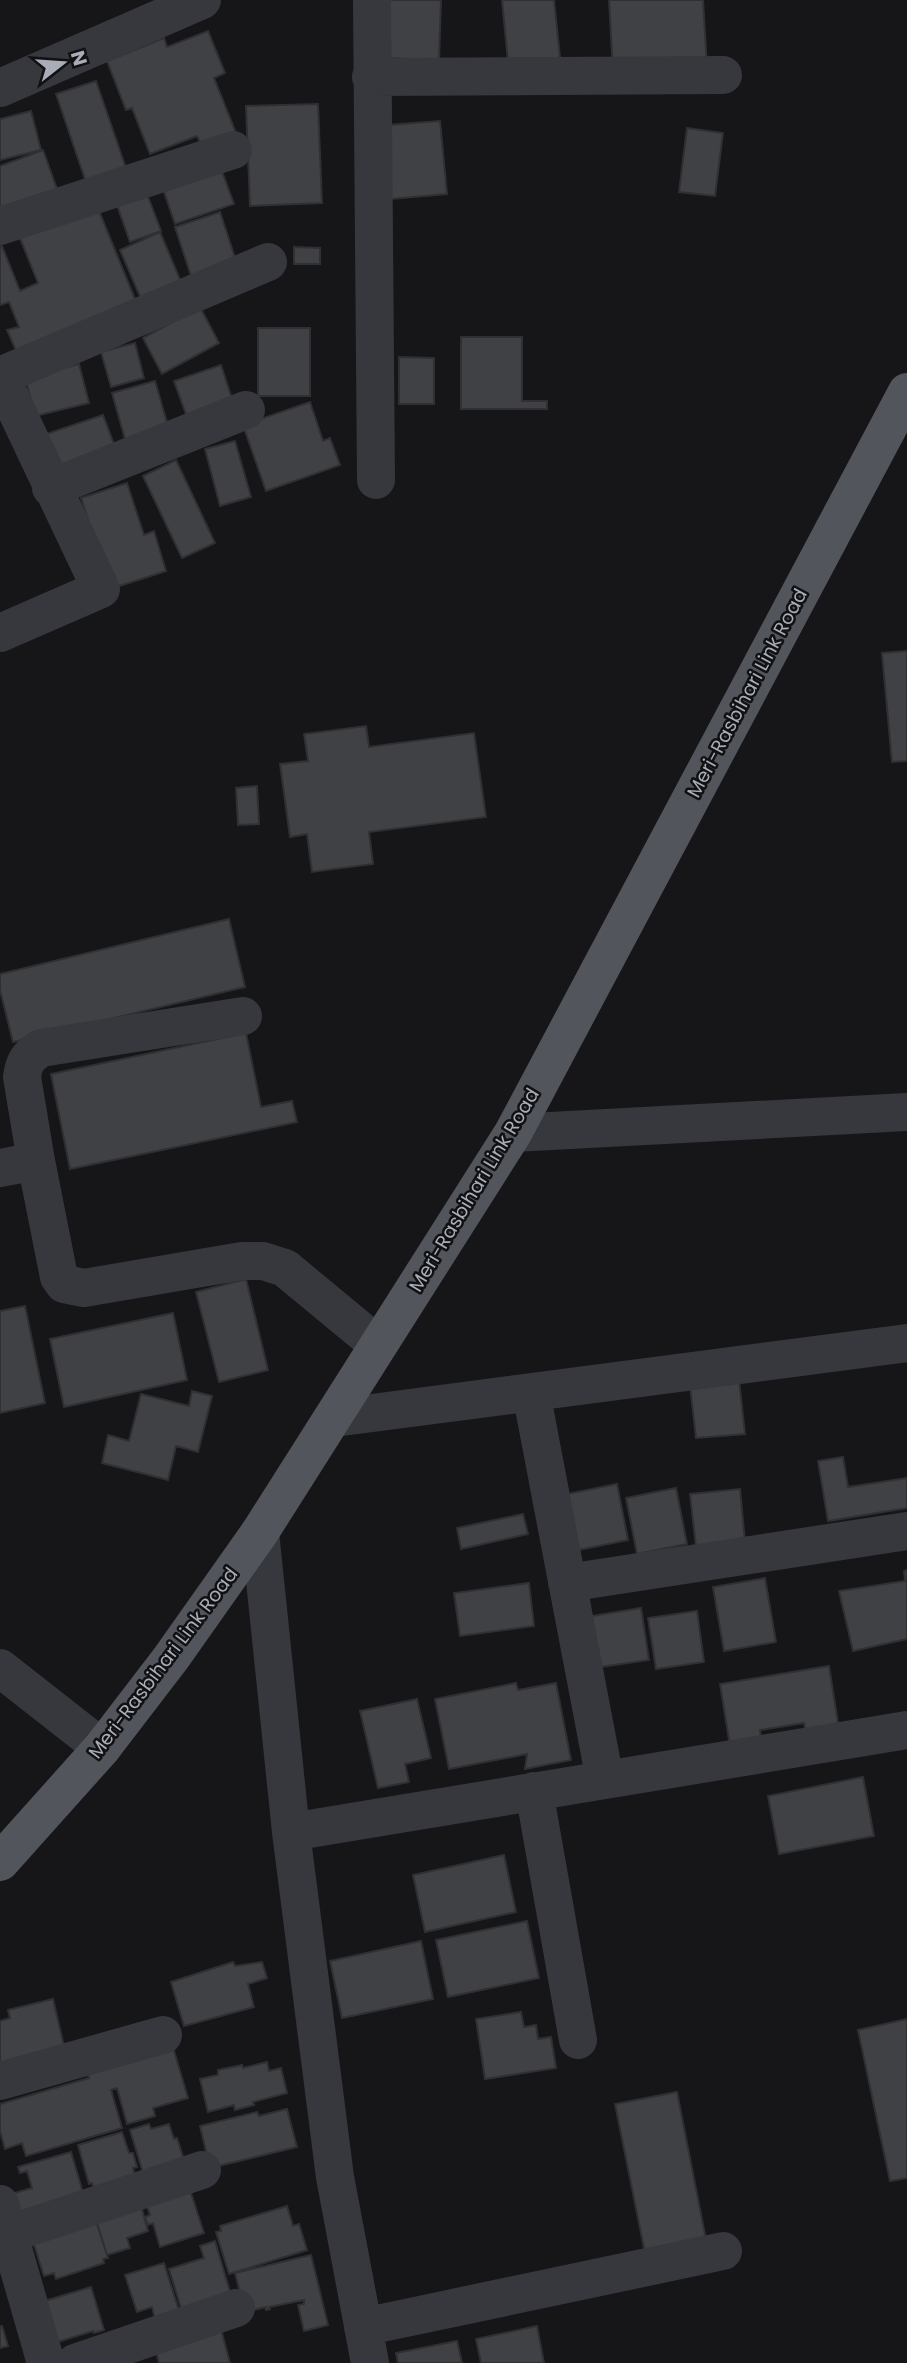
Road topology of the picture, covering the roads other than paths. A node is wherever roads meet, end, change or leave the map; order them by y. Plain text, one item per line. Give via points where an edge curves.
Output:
1 (202, 0) edge
2 (372, 0) edge
3 (723, 75) dead end
4 (371, 77) junction
5 (0, 88) edge
6 (233, 150) dead end
7 (0, 226) edge
8 (268, 262) dead end
9 (0, 376) edge
10 (907, 392) edge
11 (246, 410) dead end
12 (376, 480) dead end
13 (51, 488) junction
14 (0, 633) edge
15 (243, 1016) dead end
16 (907, 1112) edge
17 (513, 1133) junction
18 (18, 1165) edge
19 (907, 1343) edge
20 (378, 1345) junction
21 (531, 1392) junction
22 (334, 1418) junction
23 (907, 1531) edge
24 (260, 1532) junction
25 (567, 1583) junction
26 (0, 1668) edge
27 (907, 1730) edge
28 (102, 1748) junction
29 (605, 1780) junction
30 (534, 1791) junction
31 (291, 1832) junction
32 (0, 1862) edge
33 (163, 2035) dead end
34 (578, 2040) dead end
35 (0, 2081) edge
36 (202, 2170) dead end
37 (4, 2219) edge
38 (723, 2251) dead end
39 (236, 2308) dead end
40 (366, 2345) edge
41 (46, 2363) edge
42 (75, 2363) edge

1 - 5 street
2 - 4 street
3 - 4 street
4 - 12 street
6 - 7 street
8 - 9 street
9 - 13 street
10 - 17 main road, Meri-Rasbihari Link Road
11 - 13 street
13 - 14 street via 101,589
15 - 18 street via 41,1048 24,1065
16 - 17 street
17 - 20 main road, Meri-Rasbihari Link Road
18 - 20 street via 64,1284 85,1289 263,1261 285,1268
19 - 21 street
20 - 22 main road, Meri-Rasbihari Link Road
21 - 22 street
21 - 25 street
22 - 24 main road, Meri-Rasbihari Link Road
23 - 25 street
24 - 28 main road, Meri-Rasbihari Link Road
24 - 31 street
25 - 29 street
26 - 28 street
27 - 29 street
28 - 32 main road, Meri-Rasbihari Link Road
29 - 30 street
30 - 31 street
30 - 34 street
31 - 40 street via 335,2177
33 - 35 street
36 - 37 street
37 - 41 street
38 - 40 street
39 - 42 street

